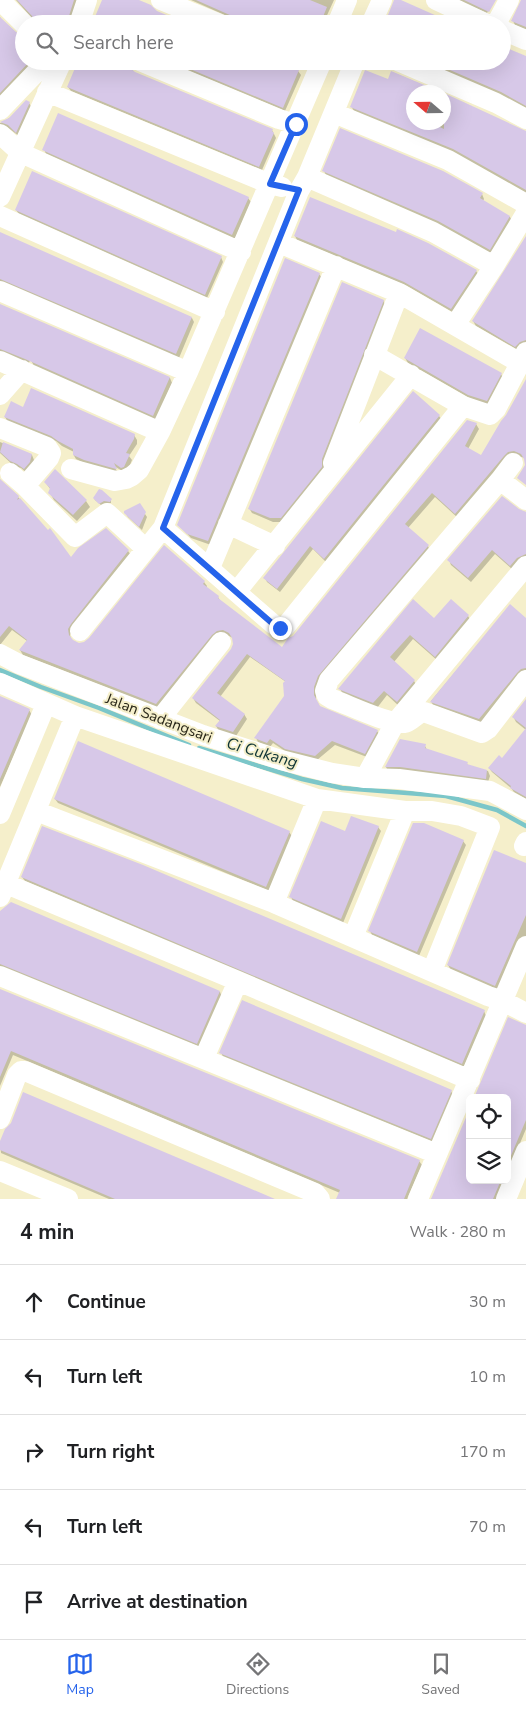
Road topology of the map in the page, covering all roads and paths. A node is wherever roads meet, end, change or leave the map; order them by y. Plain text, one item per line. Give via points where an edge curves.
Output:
1 (87, 0) edge
2 (161, 0) edge
3 (382, 0) edge
4 (436, 0) edge
5 (509, 0) edge
6 (344, 1) edge
7 (0, 2) edge
8 (82, 15) edge
9 (198, 15) edge
10 (340, 15) edge
11 (375, 15) edge
12 (468, 15) edge
13 (501, 15) edge
14 (15, 16) edge
15 (511, 34) edge
16 (526, 40) edge
17 (38, 70) edge
18 (58, 70) edge
19 (162, 70) edge
20 (315, 70) edge
21 (351, 70) edge
22 (419, 70) edge
23 (47, 92) junction
24 (0, 110) edge
25 (334, 113) junction
26 (526, 119) edge
27 (296, 124) junction
28 (0, 134) edge
29 (21, 152) junction
30 (270, 184) junction
31 (303, 184) junction
32 (0, 197) edge
33 (526, 204) edge
34 (526, 213) edge
35 (0, 216) edge
36 (279, 242) junction
37 (241, 252) junction
38 (336, 266) junction
39 (494, 266) junction
40 (0, 291) edge
41 (399, 293) junction
42 (215, 312) junction
43 (455, 325) junction
44 (374, 355) junction
45 (523, 358) edge
46 (0, 361) edge
47 (22, 370) junction
48 (188, 372) junction
49 (411, 375) junction
50 (0, 395) edge
51 (463, 406) junction
52 (0, 428) edge
53 (160, 432) junction
54 (513, 463) dead end
55 (71, 469) dead end
56 (327, 479) junction
57 (500, 480) junction
58 (526, 500) edge
59 (228, 524) junction
60 (163, 528) junction
61 (275, 546) junction
62 (146, 550) junction
63 (526, 566) edge
64 (210, 568) junction
65 (237, 591) junction
66 (80, 631) dead end
67 (221, 642) dead end
68 (0, 654) edge
69 (526, 680) edge
70 (0, 683) edge
71 (46, 704) junction
72 (75, 716) junction
73 (160, 719) junction
74 (395, 723) junction
75 (365, 778) junction
76 (317, 799) junction
77 (526, 810) edge
78 (36, 811) junction
79 (405, 811) junction
80 (0, 814) edge
81 (1, 894) edge
82 (274, 903) junction
83 (353, 936) junction
84 (526, 946) edge
85 (432, 971) junction
86 (0, 976) edge
87 (238, 981) junction
88 (503, 1001) junction
89 (526, 1013) edge
90 (204, 1058) junction
91 (470, 1080) junction
92 (0, 1119) edge
93 (526, 1151) edge
94 (437, 1154) junction
95 (0, 1171) edge
96 (68, 1199) edge
97 (320, 1199) edge
98 (418, 1199) edge
99 (506, 1199) edge

1 - 8 street
2 - 9 street
3 - 11 street
4 - 12 street
5 - 13 street
6 - 10 street
7 - 14 street
15 - 16 street
17 - 24 street
18 - 23 street
19 - 27 street
20 - 27 street
21 - 25 street
22 - 26 street
23 - 29 street
23 - 30 street
25 - 31 street
25 - 33 street via 448,160
27 - 30 street
28 - 29 street
29 - 32 street
29 - 37 street
30 - 31 street
30 - 37 street
31 - 36 street
31 - 39 street via 433,232
34 - 39 street
35 - 42 street
36 - 38 street
36 - 60 street
37 - 42 street
38 - 41 street
38 - 59 street
39 - 43 street
40 - 48 street
41 - 43 street
41 - 44 street
42 - 48 street
43 - 45 street
44 - 49 street
44 - 56 street
45 - 51 street via 493,413 487,415
46 - 47 street
47 - 50 street
47 - 53 street
48 - 53 street
49 - 51 street
49 - 56 street
51 - 65 street via 285,627 273,624
52 - 62 street via 50,450 49,458 18,480 75,537 107,513
53 - 55 street via 139,470 126,479 115,481
54 - 57 street
56 - 61 street
57 - 58 street
57 - 74 street via 327,684 325,691 332,699
59 - 61 street
59 - 64 street
60 - 62 street
60 - 64 street
61 - 65 street
62 - 66 street
63 - 74 street
64 - 65 street
67 - 73 street
68 - 73 street, Jalan Sadangsari
69 - 74 street via 486,732 424,712 406,723
70 - 71 street
71 - 72 street
71 - 80 street
72 - 76 street
72 - 78 street
73 - 75 street, Jalan Sadangsari via 281,760
74 - 75 street
75 - 77 street, Jalan Sadangsari via 399,779 490,791
76 - 79 street
76 - 82 street
78 - 81 street
78 - 82 street
79 - 83 street
79 - 85 street via 461,816 495,829
81 - 87 street via 9,885
82 - 83 street
83 - 85 street
84 - 88 street
85 - 88 street
86 - 90 street
87 - 90 street
87 - 91 street
88 - 89 street
88 - 91 street
90 - 94 street
91 - 94 street
92 - 97 street via 16,1075 25,1071 315,1193
93 - 99 street
94 - 98 street
95 - 96 street

